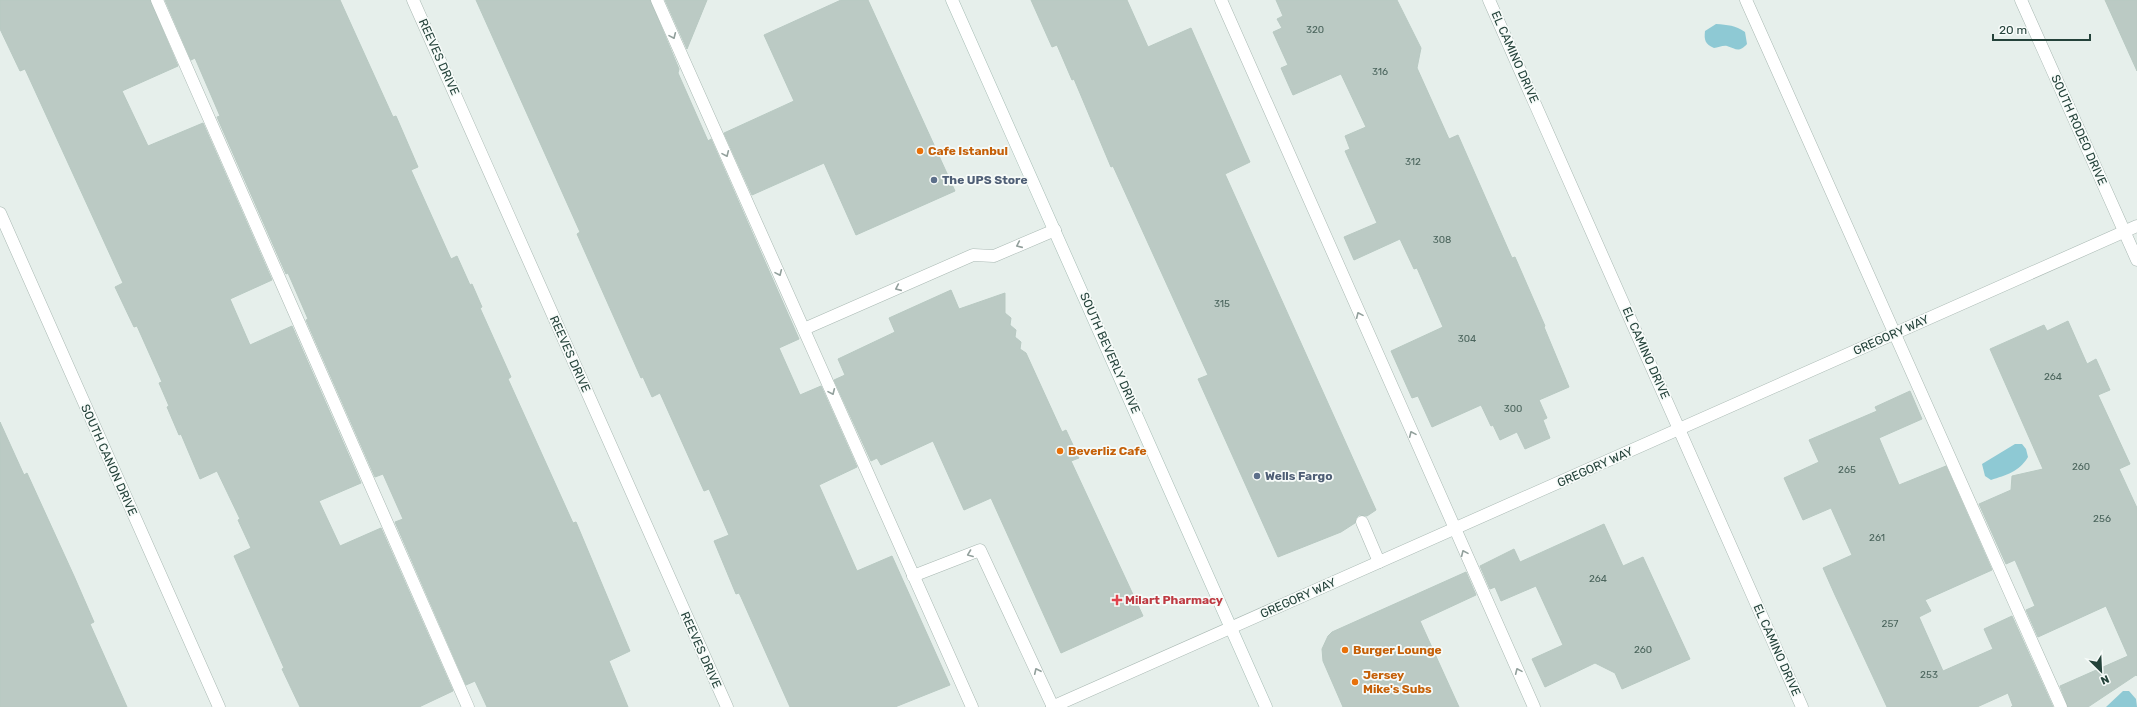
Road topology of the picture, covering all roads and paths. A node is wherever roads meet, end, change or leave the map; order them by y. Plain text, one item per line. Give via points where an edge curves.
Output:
1 (157, 0) edge
2 (413, 0) edge
3 (658, 0) edge
4 (952, 0) edge
5 (1221, 0) edge
6 (1489, 0) edge
7 (1746, 0) edge
8 (2021, 0) edge
9 (0, 213) edge
10 (2137, 226) edge
11 (1055, 230) junction
12 (2124, 231) junction
13 (2137, 260) edge
14 (804, 329) junction
15 (1894, 334) junction
16 (1679, 429) junction
17 (1362, 522) dead end
18 (1454, 529) junction
19 (1379, 562) junction
20 (914, 576) junction
21 (1231, 627) junction
22 (219, 707) edge
23 (468, 707) edge
24 (727, 707) edge
25 (972, 707) edge
26 (1053, 707) edge
27 (1266, 707) edge
28 (1534, 707) edge
29 (1802, 707) edge
30 (2060, 707) edge

1 - 23 street
2 - 24 street, REEVES DRIVE
3 -> 14 street
4 - 11 street, SOUTH BEVERLY DRIVE
18 -> 5 street
6 - 16 street, EL CAMINO DRIVE
7 - 15 street
8 - 12 street, SOUTH RODEO DRIVE
9 - 22 street, SOUTH CANON DRIVE
10 - 12 street, GREGORY WAY
11 -> 14 street via 994,256 973,255
11 - 21 street, SOUTH BEVERLY DRIVE
12 - 13 street, SOUTH RODEO DRIVE
12 - 15 street, GREGORY WAY
14 -> 20 street
15 - 16 street, GREGORY WAY
15 - 30 street
16 - 18 street, GREGORY WAY
16 - 29 street, EL CAMINO DRIVE
17 - 19 street
18 - 19 street, GREGORY WAY
28 -> 18 street
19 - 21 street, GREGORY WAY
20 - 25 street
26 -> 20 street via 980,550
21 - 26 street, GREGORY WAY
21 - 27 street, SOUTH BEVERLY DRIVE

